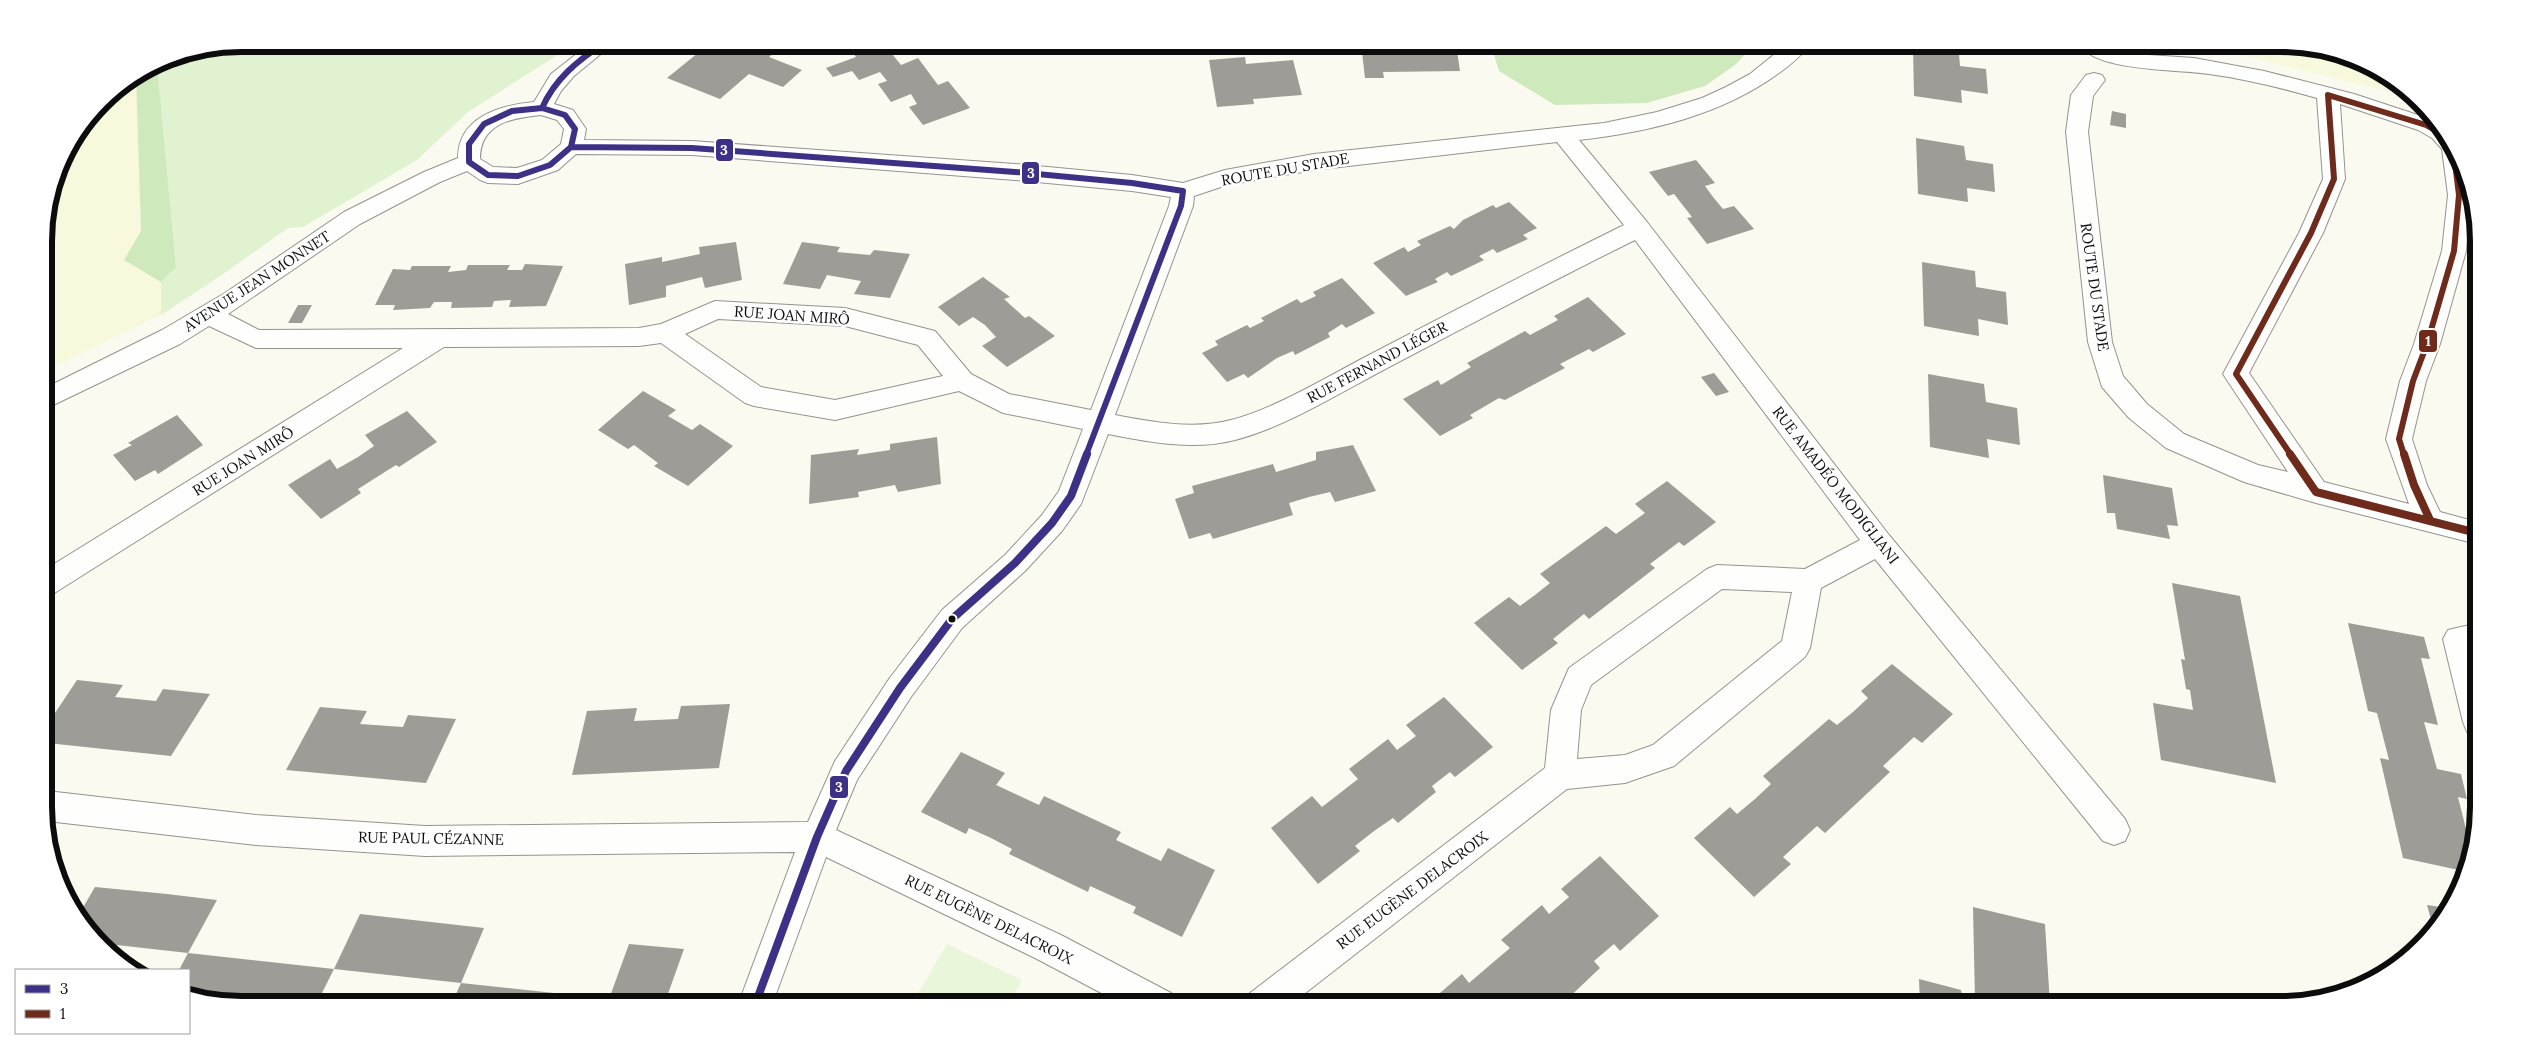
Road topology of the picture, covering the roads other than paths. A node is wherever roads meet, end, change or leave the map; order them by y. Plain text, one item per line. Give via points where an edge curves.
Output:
1 (592, 52) edge
2 (1791, 52) edge
3 (2107, 52) edge
4 (2094, 80) dead end
5 (2328, 95) junction
6 (542, 108) junction
7 (2432, 128) edge
8 (1563, 135) junction
9 (571, 147) junction
10 (470, 162) junction
11 (2455, 170) edge
12 (1183, 192) junction
13 (1639, 228) junction
14 (208, 315) junction
15 (665, 333) junction
16 (439, 338) junction
17 (962, 381) junction
18 (52, 396) edge
19 (1100, 422) junction
20 (2316, 492) junction
21 (2430, 520) junction
22 (2470, 531) edge
23 (1879, 543) junction
24 (52, 580) edge
25 (1808, 581) junction
26 (2470, 637) edge
27 (2470, 689) edge
28 (1560, 774) junction
29 (52, 807) edge
30 (2114, 830) dead end
31 (817, 837) junction
32 (758, 996) edge
33 (1142, 996) edge
34 (1274, 996) edge

1 - 6 street via 564,73 548,92
2 - 8 street, ROUTE DU STADE via 1776,67 1718,99 1646,123
3 - 5 street via 2145,64 2171,62 2211,67
4 - 20 street, ROUTE DU STADE via 2082,95 2077,132 2097,323 2111,380 2138,411 2175,441 2253,474
5 - 7 street
5 - 20 street via 2334,179 2311,233 2236,374
6 - 9 street via 565,115 576,129
6 - 10 street via 512,111 484,124 469,144
8 - 12 street, ROUTE DU STADE via 1314,162 1225,178
8 - 13 street, RUE AMADÉO MODIGLIANI
9 - 10 street via 550,165 518,176 488,175
9 - 12 street, ROUTE DU STADE via 692,148 1035,174 1132,183
10 - 14 street, AVENUE JEAN MONNET via 432,177 352,218
11 - 21 street via 2459,195 2454,251 2427,344 2412,381 2399,439
12 - 19 street via 1181,206
13 - 19 street, RUE FERNAND LÉGER via 1291,407 1234,430 1172,434
13 - 23 street, RUE AMADÉO MODIGLIANI
14 - 16 street, RUE JOAN MIRÔ via 256,339
14 - 18 street, AVENUE JEAN MONNET via 104,372
15 - 16 street, RUE JOAN MIRÔ via 592,338
15 - 17 street via 754,396 835,410
15 - 17 street, RUE JOAN MIRÔ via 715,310 845,317 926,338
16 - 24 street, RUE JOAN MIRÔ
17 - 19 street, RUE JOAN MIRÔ via 1003,403
19 - 31 street via 1070,496 1052,523 1016,563 952,619 900,688 846,771
20 - 21 street, ROUTE DU STADE
21 - 22 street, ROUTE DU STADE
23 - 25 street
23 - 30 street, RUE AMADÉO MODIGLIANI
25 - 28 street via 1795,648 1663,756 1625,769
25 - 28 street via 1717,577 1579,677 1566,710
26 - 27 street via 2458,639
28 - 34 street, RUE EUGÈNE DELACROIX
29 - 31 street, RUE PAUL CÉZANNE via 256,830 425,841 648,836
31 - 32 street
31 - 33 street, RUE EUGÈNE DELACROIX via 1049,947

